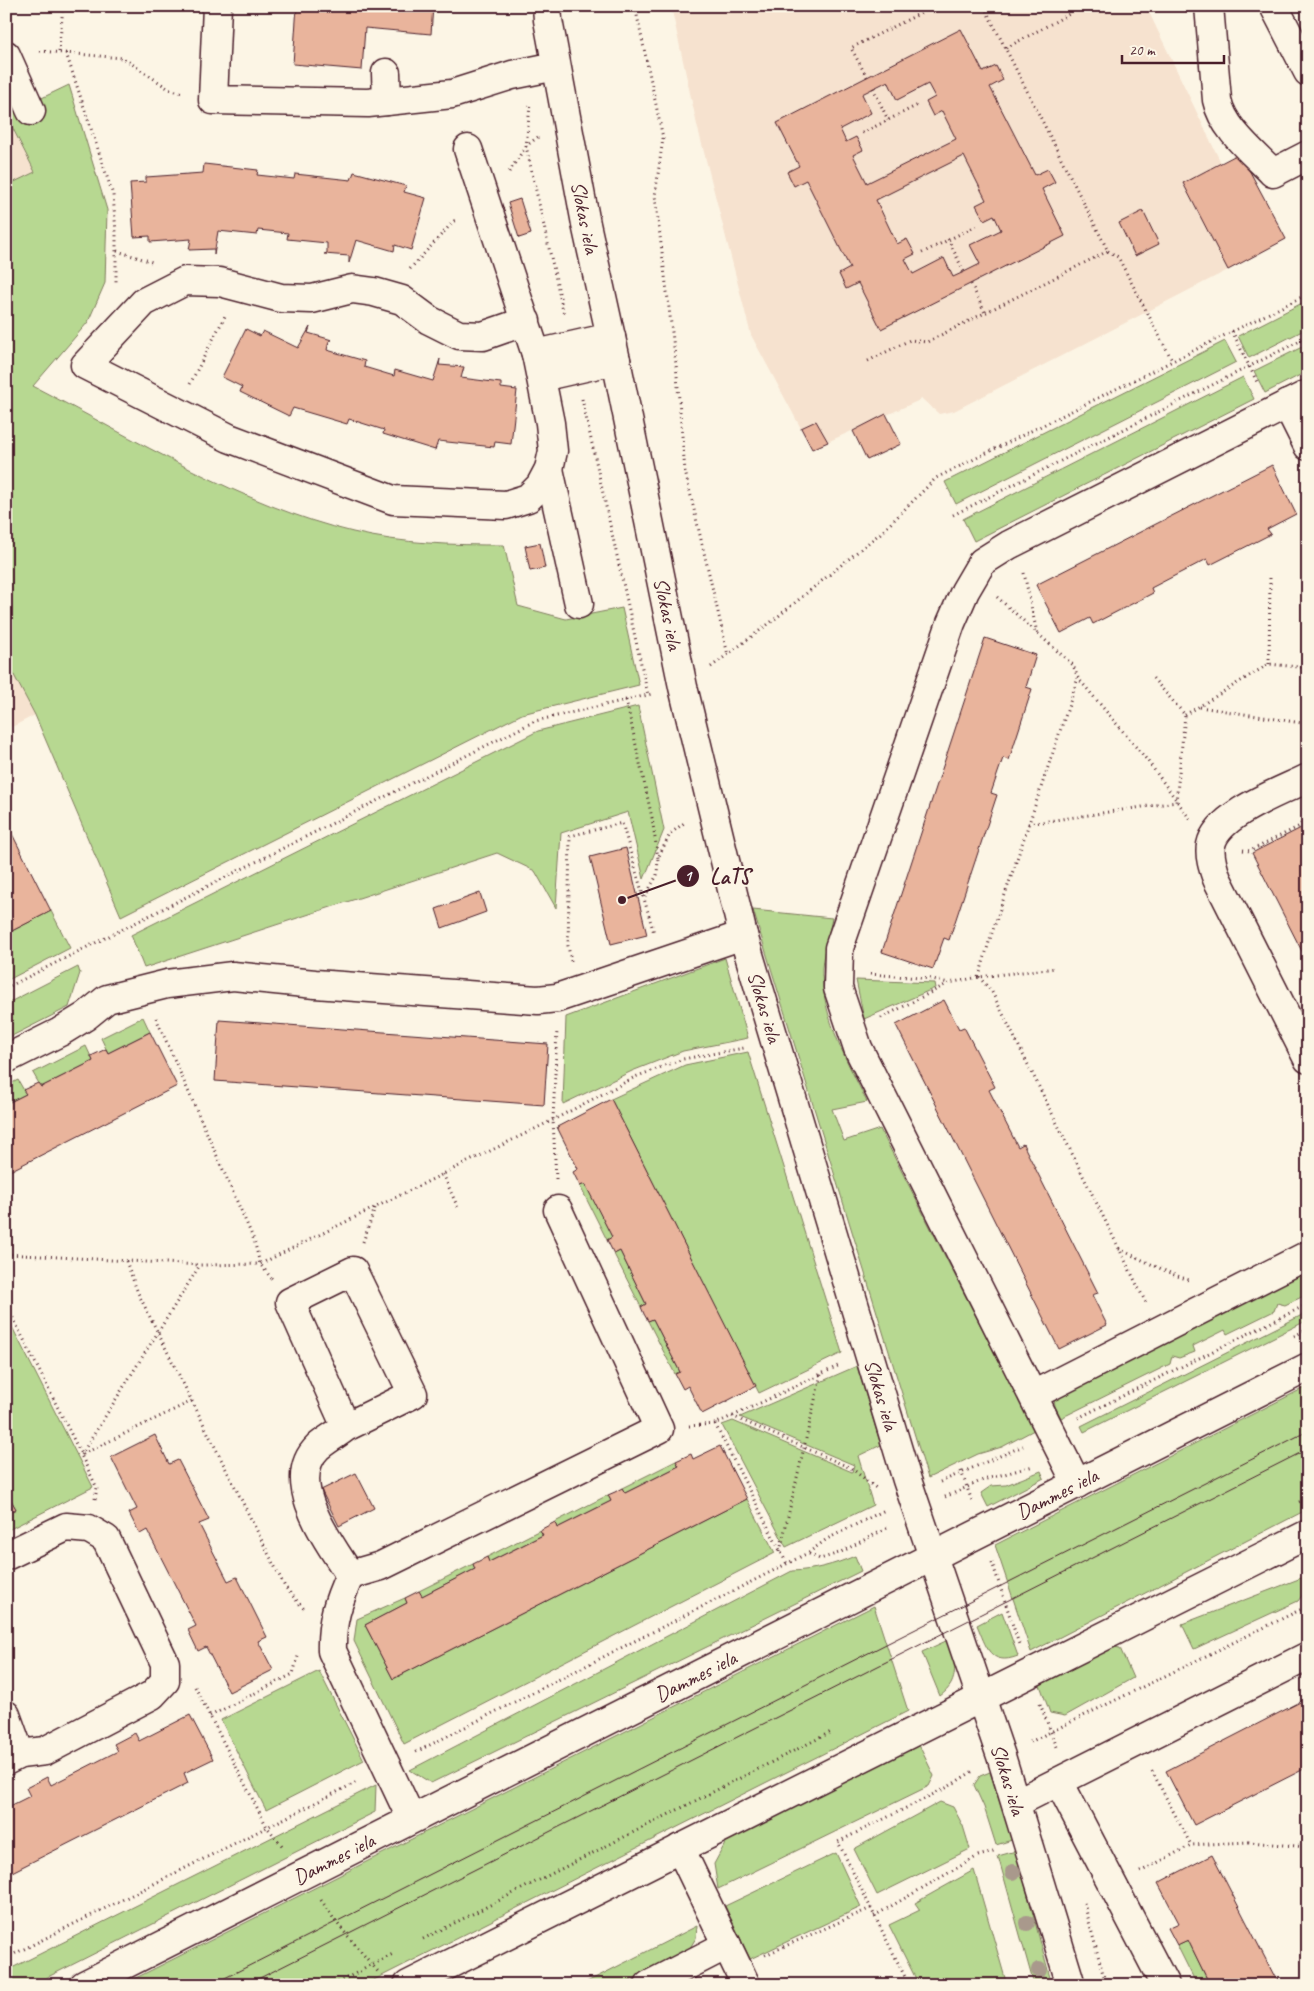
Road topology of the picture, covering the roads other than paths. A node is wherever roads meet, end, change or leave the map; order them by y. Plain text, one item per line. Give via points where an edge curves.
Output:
1 (216, 6) edge
2 (547, 6) edge
3 (1209, 6) edge
4 (1274, 6) edge
5 (6, 55) edge
6 (556, 66) junction
7 (1308, 72) edge
8 (386, 73) dead end
9 (386, 101) junction
10 (31, 111) dead end
11 (468, 149) dead end
12 (1308, 155) edge
13 (526, 321) junction
14 (614, 348) junction
15 (538, 366) junction
16 (1289, 403) edge
17 (1308, 446) edge
18 (549, 469) junction
19 (579, 604) dead end
20 (1308, 778) edge
21 (743, 935) junction
22 (6, 1059) edge
23 (1308, 1059) edge
24 (558, 1210) road end
25 (1308, 1255) edge
26 (1308, 1367) edge
27 (1033, 1395) junction
28 (346, 1427) junction
29 (1077, 1484) junction
30 (1308, 1534) edge
31 (6, 1556) edge
32 (934, 1556) junction
33 (350, 1575) junction
34 (1308, 1656) edge
35 (981, 1699) junction
36 (6, 1715) edge
37 (13, 1757) edge
38 (1065, 1779) junction
39 (1016, 1803) junction
40 (411, 1818) junction
41 (680, 1848) junction
42 (737, 1966) edge
43 (396, 1981) edge
44 (84, 1985) edge
45 (649, 1985) edge
46 (1071, 1985) edge
47 (1164, 1985) edge

1 - 9 street via 213,100
2 - 6 street, Slokas iela
3 - 12 street via 1217,100 1221,112 1235,132 1274,173
4 - 7 street
5 - 10 street
6 - 9 street via 512,75 452,94
6 - 14 street, Slokas iela
8 - 9 street
11 - 13 street
13 - 15 street
13 - 18 street via 483,336 459,335 429,320 402,300 382,294 352,289 312,299 281,298 220,282 185,282 144,302 85,365 229,438 393,500 506,506 528,498 540,486
14 - 15 street
14 - 21 street, Slokas iela via 682,686
15 - 18 street via 553,451
16 - 17 street
16 - 27 street via 1016,541 982,562 951,623 839,948 838,988 851,1033
18 - 19 street
20 - 23 street via 1236,815 1215,833 1211,845 1217,879
21 - 22 street via 568,994 528,999 234,976 167,984 107,999 80,1020
21 - 32 street, Slokas iela via 907,1480 904,1500
24 - 33 street via 659,1428 381,1566
25 - 27 street
26 - 29 street, Dammes iela
27 - 29 street
28 - 28 street via 290,1302 353,1270 413,1394
28 - 33 street via 318,1448 309,1461 305,1482 307,1502
29 - 32 street, Dammes iela
30 - 35 street
31 - 37 street via 66,1527 89,1529 106,1539 165,1663 165,1681 152,1695 45,1751
32 - 35 street, Slokas iela
32 - 40 street, Dammes iela
33 - 40 street via 336,1607 331,1630 332,1651
34 - 38 street
35 - 39 street, Slokas iela
35 - 41 street
36 - 37 street
38 - 39 street
38 - 47 street via 1114,1887
39 - 46 street, Slokas iela
40 - 44 street, Dammes iela
41 - 42 street
41 - 43 street
42 - 45 street

